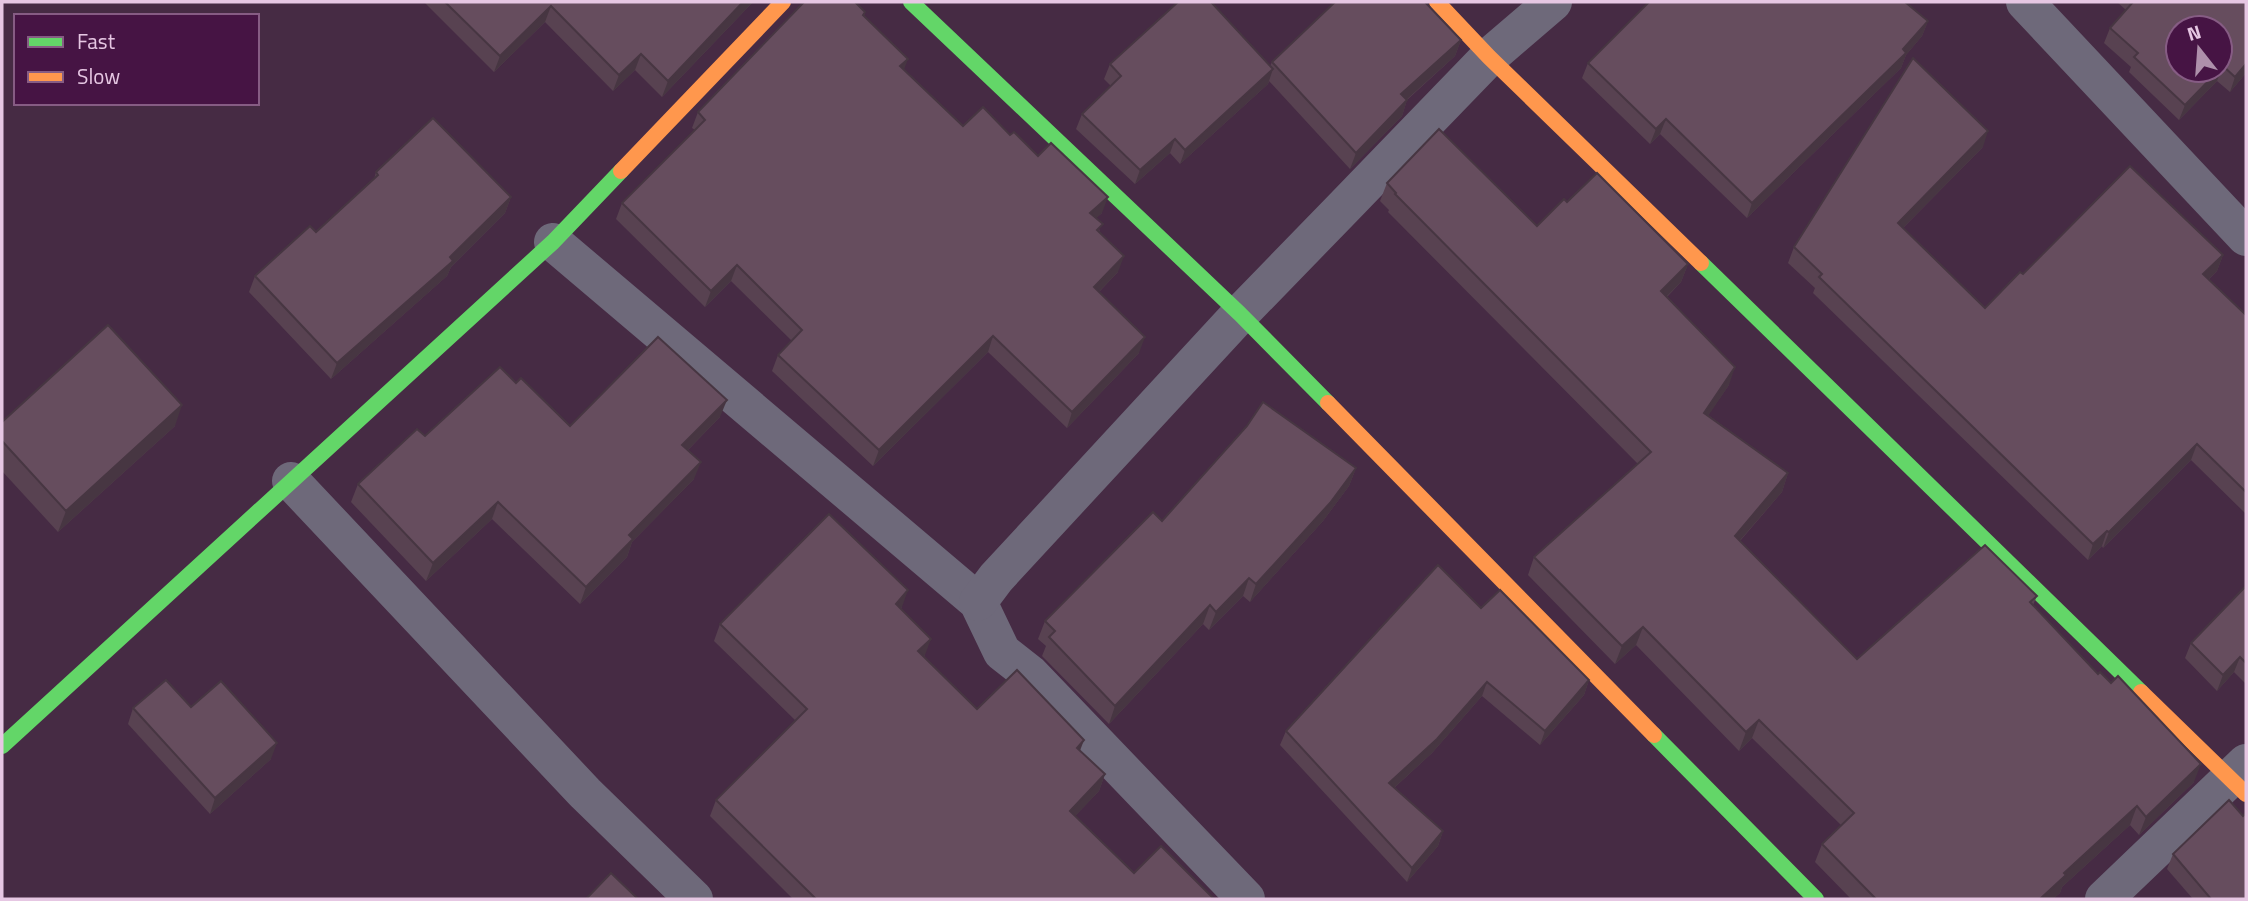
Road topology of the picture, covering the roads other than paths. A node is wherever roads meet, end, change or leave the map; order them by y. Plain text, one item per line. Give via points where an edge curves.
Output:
1 (783, 2) edge
2 (911, 2) edge
3 (1437, 2) edge
4 (1553, 2) edge
5 (2025, 2) edge
6 (1489, 57) junction
7 (2246, 237) edge
8 (553, 242) junction
9 (1240, 314) junction
10 (291, 481) junction
11 (978, 602) junction
12 (2, 746) edge
13 (2241, 778) edge
14 (694, 899) edge
15 (1246, 899) edge
16 (1816, 899) edge
17 (2104, 899) edge

1 - 8 street
2 - 9 street
3 - 6 street
4 - 6 street
5 - 7 street
6 - 9 street
6 - 13 street
8 - 10 street
8 - 11 street
9 - 11 street
9 - 16 street
10 - 12 street
10 - 14 street via 585,793
11 - 15 street via 1002,652 1030,674
13 - 17 street

